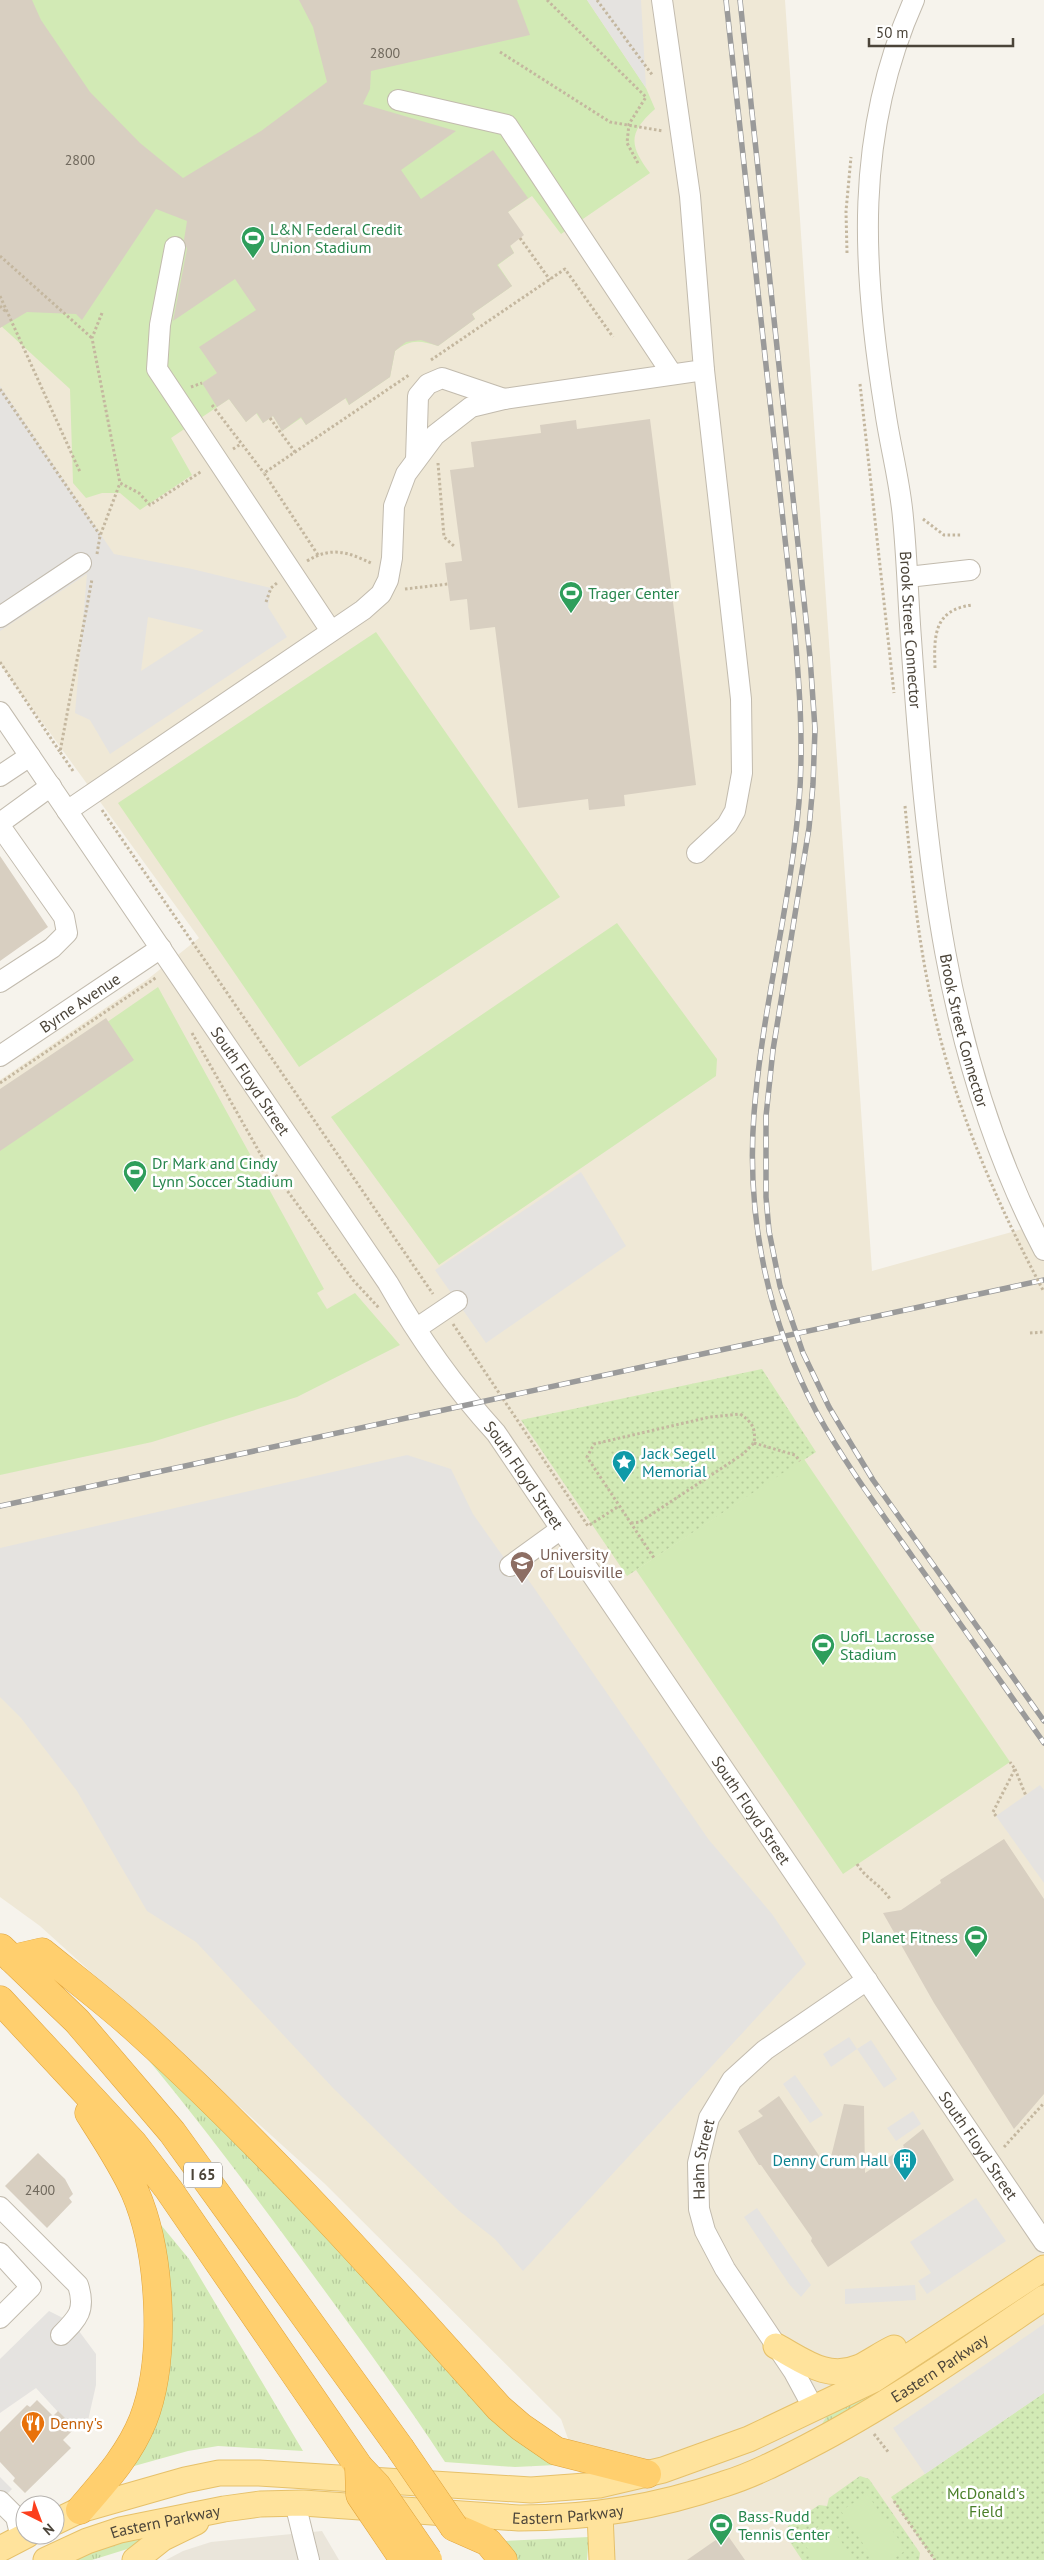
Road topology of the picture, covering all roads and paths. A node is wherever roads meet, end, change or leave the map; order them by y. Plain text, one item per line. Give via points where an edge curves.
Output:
1 (547, 0) edge
2 (597, 0) edge
3 (662, 0) edge
4 (914, 0) edge
5 (500, 52) dead end
6 (659, 84) dead end
7 (398, 100) dead end
8 (629, 124) junction
9 (664, 131) dead end
10 (639, 165) dead end
11 (520, 238) dead end
12 (174, 247) dead end
13 (0, 256) edge
14 (550, 280) dead end
15 (0, 296) edge
16 (0, 306) edge
17 (102, 312) dead end
18 (8, 313) junction
19 (92, 338) junction
20 (704, 370) junction
21 (672, 374) junction
22 (859, 382) dead end
23 (0, 389) edge
24 (504, 399) junction
25 (212, 405) dead end
26 (270, 418) dead end
27 (435, 435) junction
28 (295, 452) dead end
29 (416, 460) junction
30 (209, 466) dead end
31 (80, 472) dead end
32 (264, 473) dead end
33 (120, 483) junction
34 (100, 536) junction
35 (455, 547) dead end
36 (90, 564) junction
37 (970, 570) dead end
38 (908, 577) junction
39 (270, 588) dead end
40 (266, 602) dead end
41 (972, 605) dead end
42 (0, 617) edge
43 (331, 632) junction
44 (0, 662) edge
45 (935, 674) dead end
46 (894, 700) dead end
47 (0, 712) edge
48 (60, 752) junction
49 (30, 756) junction
50 (73, 771) dead end
51 (0, 776) edge
52 (51, 786) junction
53 (904, 796) dead end
54 (915, 804) junction
55 (102, 810) dead end
56 (67, 811) junction
57 (0, 825) edge
58 (697, 853) dead end
59 (161, 948) junction
60 (162, 981) dead end
61 (0, 982) edge
62 (188, 1026) dead end
63 (0, 1056) edge
64 (0, 1083) edge
65 (1044, 1250) edge
66 (1044, 1292) edge
67 (450, 1306) junction
68 (383, 1313) dead end
69 (417, 1328) junction
70 (1044, 1332) edge
71 (1030, 1333) dead end
72 (754, 1443) junction
73 (800, 1461) dead end
74 (619, 1506) junction
75 (630, 1523) junction
76 (561, 1529) junction
77 (654, 1558) dead end
78 (510, 1566) dead end
79 (1010, 1762) dead end
80 (1015, 1769) junction
81 (1026, 1796) dead end
82 (996, 1816) dead end
83 (857, 1864) dead end
84 (890, 1898) dead end
85 (6, 1953) edge
86 (867, 1980) junction
87 (0, 2000) edge
88 (54, 2057) junction
89 (1044, 2103) edge
90 (1004, 2147) dead end
91 (0, 2207) edge
92 (1044, 2242) edge
93 (37, 2244) junction
94 (6, 2259) edge
95 (1044, 2268) edge
96 (1044, 2298) edge
97 (0, 2318) edge
98 (952, 2330) junction
99 (61, 2335) dead end
100 (776, 2346) junction
101 (814, 2410) junction
102 (878, 2439) dead end
103 (889, 2453) dead end
104 (359, 2467) junction
105 (647, 2474) junction
106 (894, 2500) dead end
107 (0, 2501) edge
108 (295, 2503) junction
109 (642, 2506) junction
110 (224, 2509) junction
111 (80, 2510) junction
112 (600, 2514) junction
113 (15, 2516) edge
114 (65, 2517) edge
115 (454, 2526) junction
116 (46, 2560) edge
117 (135, 2560) edge
118 (309, 2560) edge
119 (404, 2560) edge
120 (428, 2560) edge
121 (476, 2560) edge
122 (503, 2560) edge
123 (602, 2560) edge
124 (935, 2560) edge

1 - 8 path via 646,97
2 - 6 path
3 - 20 street via 690,196
4 - 38 street, Brook Street Connector via 887,72 870,159 866,201 870,311 898,479
5 - 8 path via 610,122
7 - 21 street via 507,125
8 - 9 path
8 - 10 path via 627,143
11 - 14 path
12 - 43 street via 160,326 157,369
13 - 19 path
15 - 18 path
16 - 18 path
17 - 19 path
18 - 31 path
19 - 33 path
20 - 21 street
20 - 58 street via 741,699 742,773 735,811 727,825
21 - 24 street
22 - 46 path
23 - 34 path
24 - 27 street via 471,407
24 - 29 street via 442,378 428,384 418,396
25 - 32 path
26 - 28 path
27 - 29 street
27 - 35 path via 444,537
29 - 43 street via 406,474 394,506 392,558 381,594
30 - 33 path via 150,505 140,493
33 - 34 path
34 - 36 path
36 - 42 street
36 - 48 path
37 - 38 street
38 - 54 street, Brook Street Connector
39 - 40 path
41 - 45 path via 956,609 940,621 935,644
43 - 56 street
44 - 48 path
47 - 49 street, South Floyd Street
48 - 50 path
49 - 51 street
49 - 52 street, South Floyd Street
52 - 56 street, South Floyd Street
52 - 57 street
53 - 54 path
54 - 65 street, Brook Street Connector via 967,1055 1011,1180
54 - 66 path, bridge via 917,915 943,1048 978,1152
55 - 67 path
56 - 59 street, South Floyd Street
57 - 61 street via 64,917 67,933 52,948
59 - 63 street, Byrne Avenue
59 - 69 street, South Floyd Street
60 - 64 path via 159,975
62 - 68 path via 261,1155 353,1280
67 - 69 street
67 - 74 path via 588,1526
69 - 76 street, South Floyd Street via 469,1403 496,1433
70 - 71 path
72 - 73 path via 795,1455
72 - 74 path via 755,1432 751,1422 740,1414 710,1417 594,1444 588,1457
72 - 75 path via 743,1454 660,1510 640,1522
74 - 75 path
75 - 77 path
76 - 78 street
76 - 86 street, South Floyd Street
79 - 80 path
80 - 81 path
80 - 82 path via 993,1812
83 - 84 path via 865,1876 883,1888
85 - 105 highway via 42,1952 138,2032 294,2183 499,2408 521,2427 562,2453
85 - 115 highway, I 65, bridge via 77,2021 172,2132
86 - 92 street, South Floyd Street
86 - 100 street, Hahn Street via 747,2064 719,2098 702,2140 696,2186 705,2231 725,2269
87 - 88 highway, I 65
88 - 104 highway, I 65 via 133,2143 169,2190
88 - 111 highway via 135,2192 150,2239 158,2314 157,2347 143,2419 116,2468
89 - 90 path
91 - 93 street
93 - 94 street
93 - 99 street via 78,2285 82,2298 76,2320
94 - 97 street via 31,2287
95 - 98 main road, Eastern Parkway
96 - 109 main road, Eastern Parkway via 894,2399 763,2469 724,2485
98 - 100 main road via 892,2348 859,2367 838,2372 821,2371
98 - 101 main road, Eastern Parkway via 873,2380
100 - 101 street, Hahn Street
101 - 105 main road, Eastern Parkway via 708,2455
101 - 109 main road via 807,2423 762,2452 701,2476
102 - 103 path
104 - 119 highway, bridge via 360,2496
104 - 120 highway, I 65, bridge via 377,2486
105 - 111 main road, Eastern Parkway via 599,2485 531,2490 219,2473
106 - 124 path
107 - 113 street
108 - 110 main road, Eastern Parkway
108 - 112 main road, Eastern Parkway via 519,2518
108 - 118 street
109 - 112 main road, Eastern Parkway
110 - 116 main road, Eastern Parkway via 120,2530 86,2541
110 - 117 main road via 164,2538
111 - 114 main road, Eastern Parkway
112 - 123 main road
115 - 121 highway, I 65
115 - 122 highway via 488,2542

